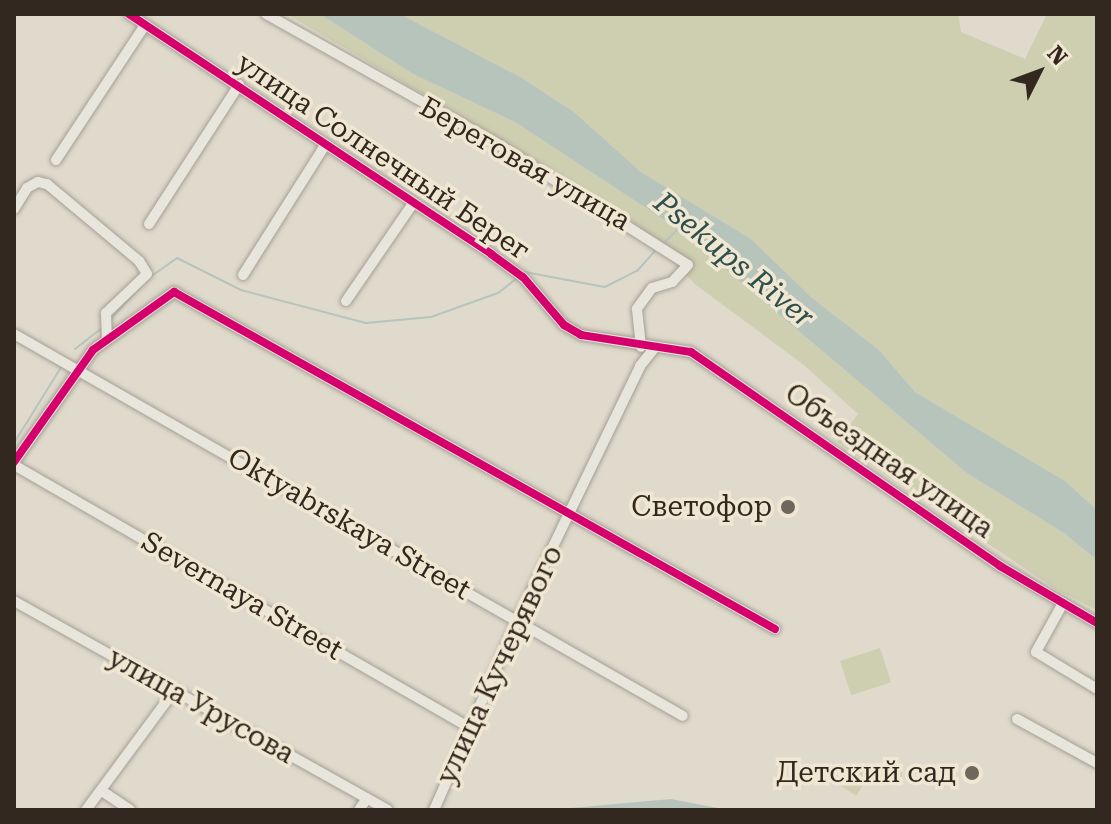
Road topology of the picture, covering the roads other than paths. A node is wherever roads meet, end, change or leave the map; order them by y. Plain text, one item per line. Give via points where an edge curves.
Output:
1 (129, 14) edge
2 (266, 14) edge
3 (145, 25) junction
4 (239, 85) junction
5 (324, 147) junction
6 (56, 160) dead end
7 (412, 205) junction
8 (14, 209) edge
9 (149, 224) dead end
10 (243, 275) dead end
11 (346, 301) dead end
12 (14, 334) edge
13 (107, 337) junction
14 (641, 347) junction
15 (653, 350) junction
16 (79, 367) junction
17 (14, 463) edge
18 (569, 518) junction
19 (14, 601) edge
20 (1063, 603) junction
21 (517, 621) junction
22 (1097, 623) edge
23 (775, 629) dead end
24 (1097, 689) edge
25 (174, 691) junction
26 (683, 716) dead end
27 (1017, 719) dead end
28 (470, 728) junction
29 (1097, 763) edge
30 (102, 791) junction
31 (367, 798) junction
32 (86, 810) edge
33 (130, 810) edge
34 (359, 810) edge
35 (388, 810) edge
36 (434, 810) edge

1 - 3 street, улица Солнечный Берег
2 - 14 street, Береговая улица via 496,143 688,265 672,282 652,288 637,309
3 - 4 street, улица Солнечный Берег
3 - 6 street
4 - 5 street, улица Солнечный Берег
4 - 9 street, улица Солнечный Берег
5 - 7 street, улица Солнечный Берег
5 - 10 street, улица Солнечный Берег
7 - 11 street, улица Солнечный Берег
7 - 14 street, улица Солнечный Берег via 523,277 564,325 581,335
8 - 13 street via 27,188 38,182 122,244 147,274 106,313
12 - 16 street, Oktyabrskaya Street
13 - 16 street
13 - 18 street via 174,292
14 - 15 street, улица Солнечный Берег
15 - 18 street, улица Кучерявого via 640,366
15 - 20 street, Объездная улица via 673,346 691,352 1000,566
16 - 17 street
16 - 21 street, Oktyabrskaya Street
17 - 28 street, Severnaya Street
18 - 21 street, улица Кучерявого
18 - 23 street
19 - 25 street, улица Урусова
20 - 22 street, Объездная улица
20 - 24 street via 1036,652
21 - 26 street, Oktyabrskaya Street
21 - 28 street, улица Кучерявого
25 - 30 street
25 - 31 street, улица Урусова
27 - 29 street
28 - 36 street, улица Кучерявого
30 - 32 street
30 - 33 street
31 - 34 street
31 - 35 street, улица Урусова

